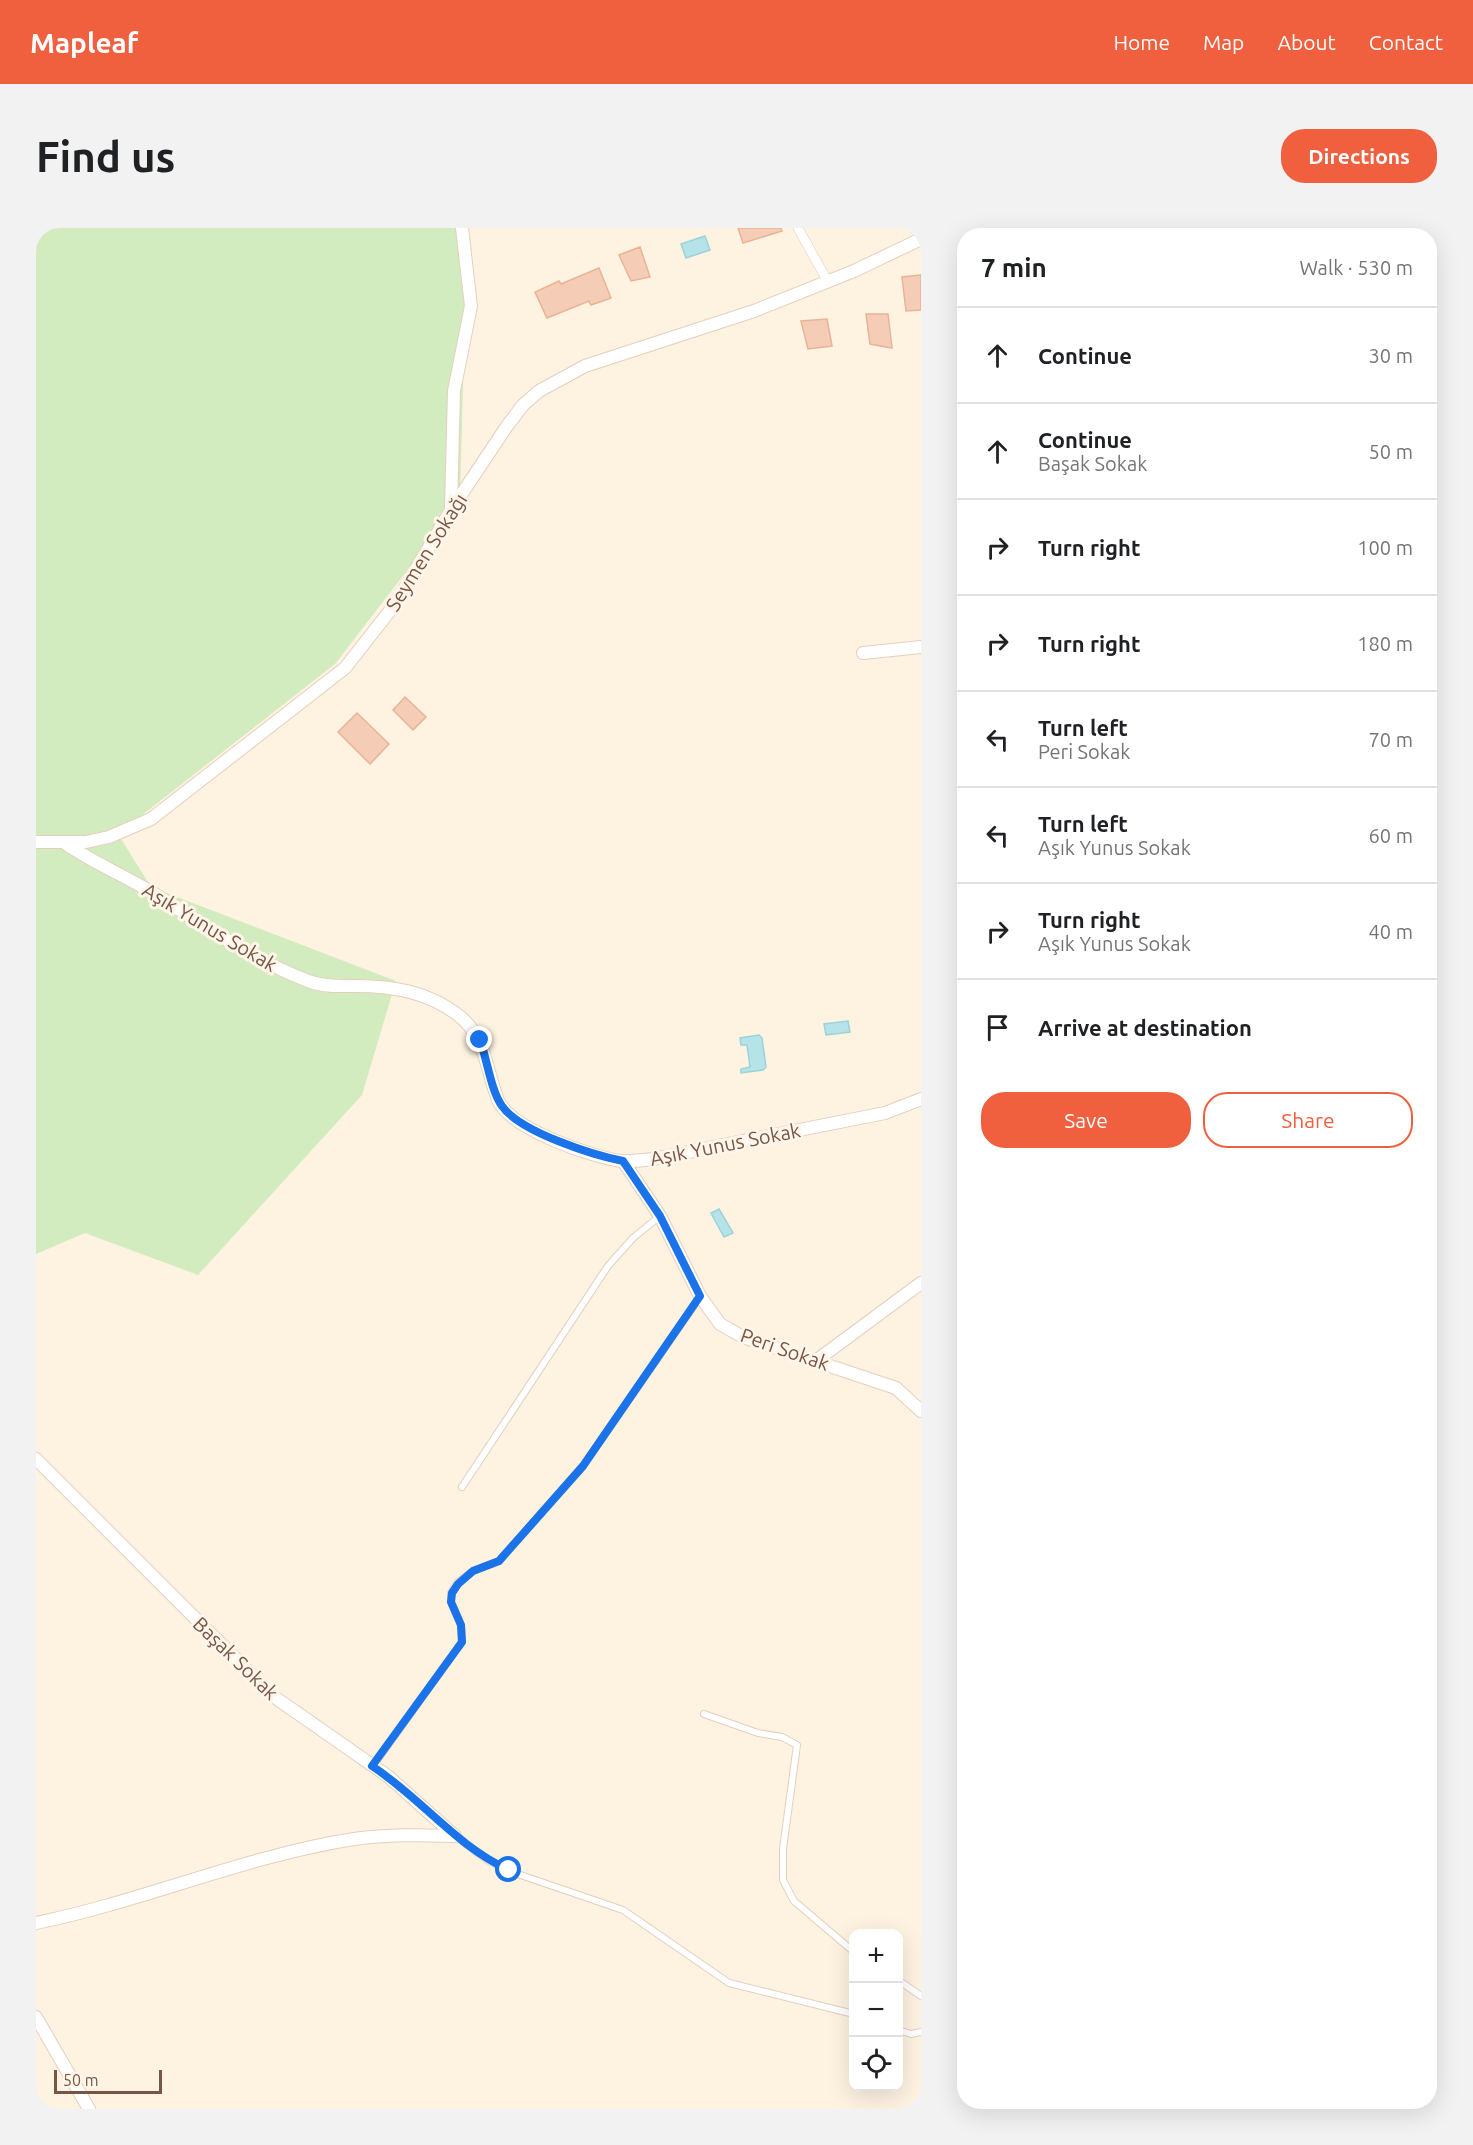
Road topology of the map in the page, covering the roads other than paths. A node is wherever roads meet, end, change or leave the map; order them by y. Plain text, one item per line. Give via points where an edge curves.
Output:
1 (462, 228) edge
2 (798, 228) edge
3 (921, 239) edge
4 (828, 282) junction
5 (451, 510) junction
6 (921, 647) edge
7 (862, 653) dead end
8 (36, 842) edge
9 (66, 844) junction
10 (921, 1099) edge
11 (623, 1161) junction
12 (660, 1216) junction
13 (921, 1283) edge
14 (700, 1296) junction
15 (817, 1360) junction
16 (921, 1411) edge
17 (38, 1466) edge
18 (462, 1487) dead end
19 (704, 1714) dead end
20 (372, 1766) junction
21 (455, 1836) junction
22 (36, 1923) edge
23 (849, 1948) edge
24 (902, 1983) edge
25 (921, 1996) edge
26 (849, 2013) edge
27 (36, 2017) edge
28 (903, 2032) edge
29 (921, 2032) edge
30 (89, 2109) edge

1 - 5 street via 471,306 454,391
2 - 4 street
3 - 4 street, Seymen Sokağı
4 - 5 street, Seymen Sokağı via 611,356 557,380 523,405
5 - 9 street, Seymen Sokağı via 396,603 345,668 151,819 109,837
6 - 7 street
8 - 9 street, Seymen Sokağı
9 - 11 street, Aşık Yunus Sokak via 217,935 298,977 315,984 412,991 445,1006 471,1027 480,1040 498,1099 509,1114 552,1138
10 - 11 street, Aşık Yunus Sokak via 864,1118 653,1159
11 - 12 street, Peri Sokak
12 - 14 street, Peri Sokak
12 - 18 lane via 608,1266
13 - 15 street
14 - 15 street, Peri Sokak via 720,1324 731,1331
14 - 20 lane via 583,1466 499,1561 473,1571 458,1584 451,1602 461,1625 462,1642
15 - 16 street, Peri Sokak via 896,1388
17 - 20 street, Başak Sokak via 266,1689
19 - 23 lane via 797,1745 783,1849 783,1880 794,1901
20 - 21 street, Başak Sokak via 417,1800
21 - 22 street via 353,1839 274,1856 72,1916
21 - 26 lane via 489,1861 509,1870 623,1910 729,1983
24 - 25 lane
27 - 30 street
28 - 29 lane

